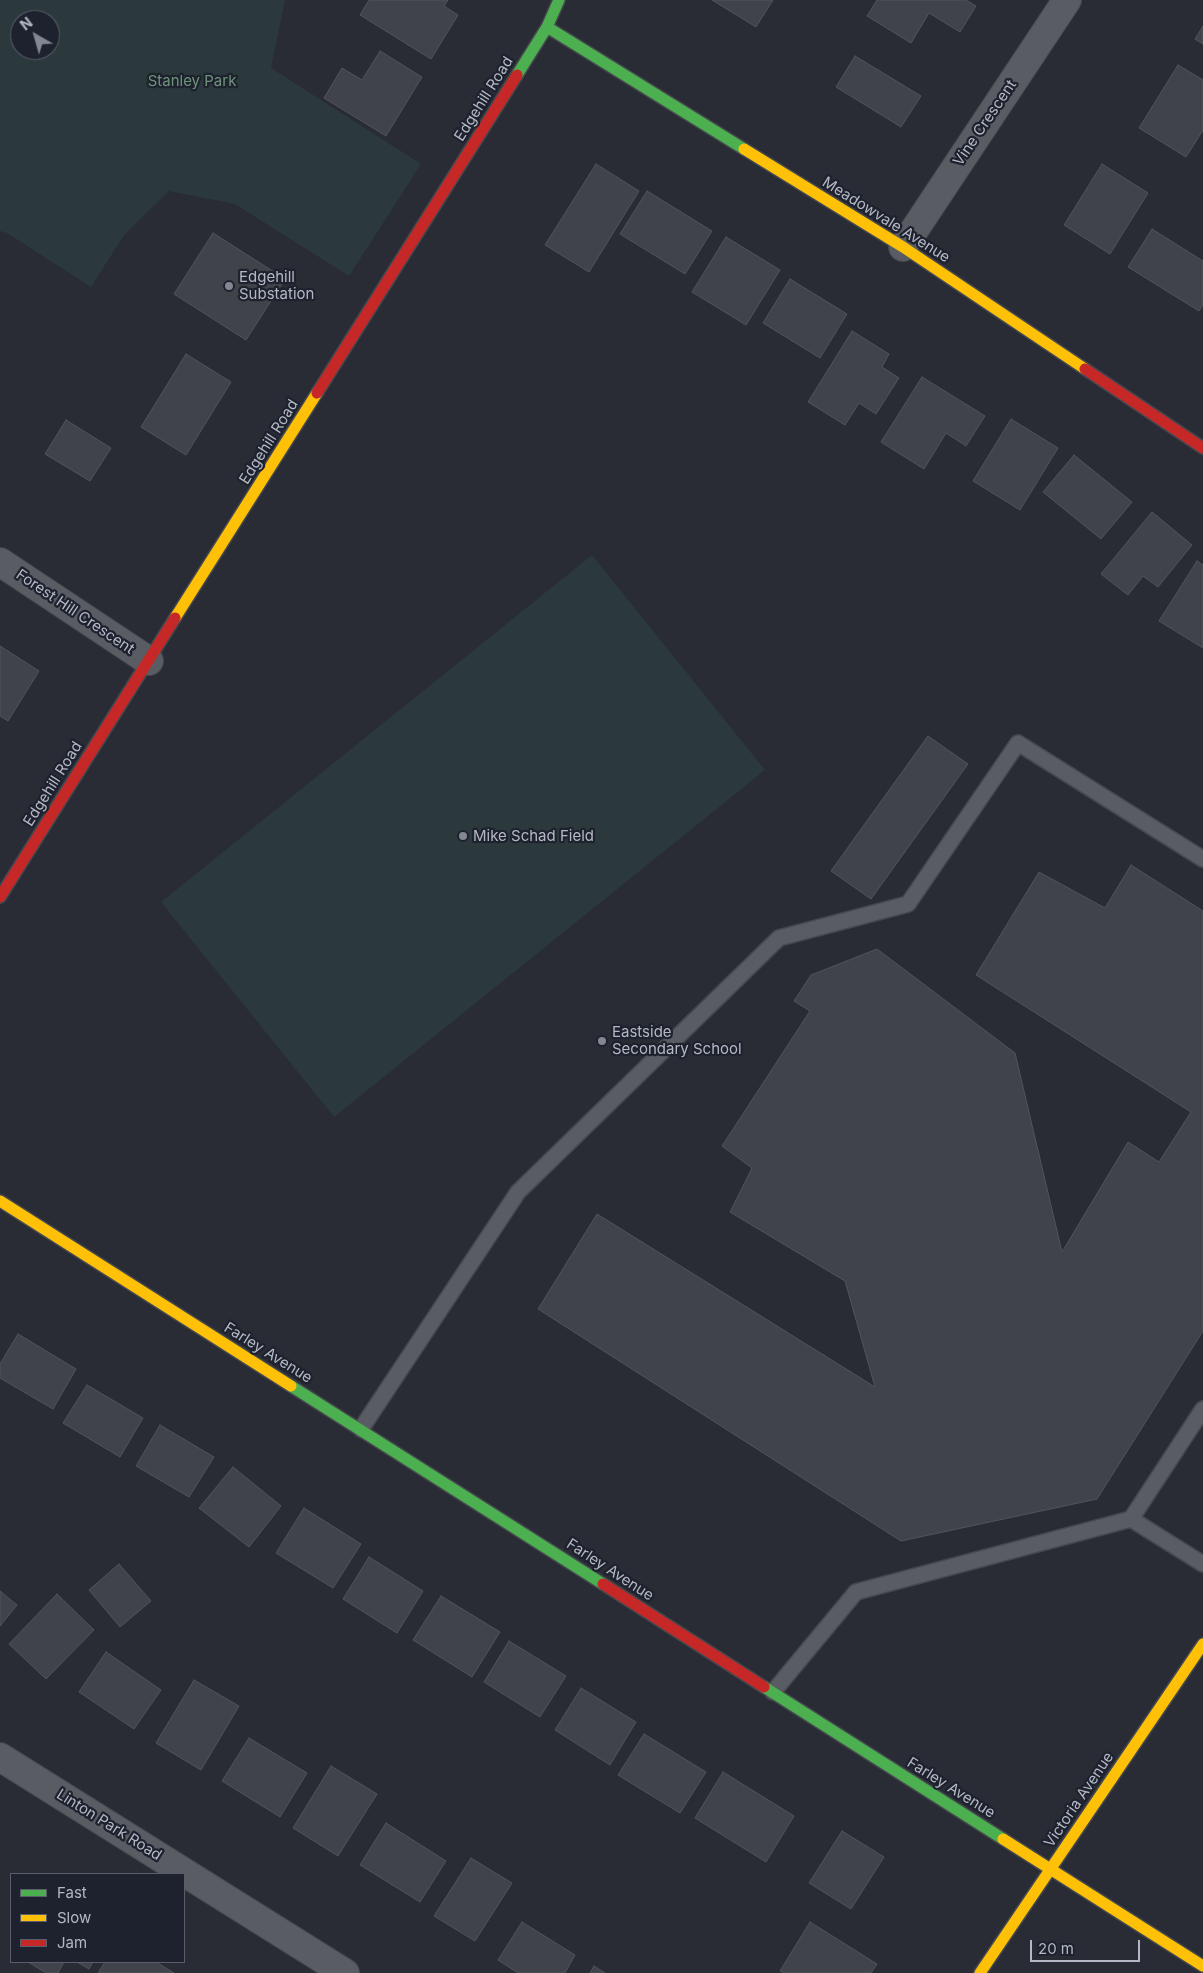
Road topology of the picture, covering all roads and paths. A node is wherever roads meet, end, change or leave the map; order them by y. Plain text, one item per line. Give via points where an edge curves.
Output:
1 (558, 0) edge
2 (1067, 0) edge
3 (547, 27) junction
4 (903, 247) junction
5 (1203, 448) edge
6 (0, 562) edge
7 (149, 662) junction
8 (1203, 859) edge
9 (0, 897) edge
10 (0, 1201) edge
11 (1203, 1409) edge
12 (360, 1429) junction
13 (1131, 1519) junction
14 (1203, 1564) edge
15 (1203, 1644) edge
16 (773, 1692) junction
17 (0, 1757) edge
18 (1050, 1868) junction
19 (1203, 1966) edge
20 (345, 1973) edge
21 (980, 1973) edge

1 - 3 street, Edgehill Road
2 - 4 street, Vine Crescent
3 - 4 street, Meadowvale Avenue
3 - 7 street, Edgehill Road
4 - 5 street, Meadowvale Avenue
6 - 7 street, Forest Hill Crescent
7 - 9 street, Edgehill Road
8 - 12 lane via 1018,744 908,904 779,938 518,1192
10 - 12 street, Farley Avenue
11 - 13 lane
12 - 16 street, Farley Avenue
13 - 14 lane
13 - 16 lane via 856,1592
15 - 18 street, Victoria Avenue
16 - 18 street, Farley Avenue
17 - 20 street, Linton Park Road
18 - 19 street, Farley Avenue
18 - 21 street, Victoria Avenue

